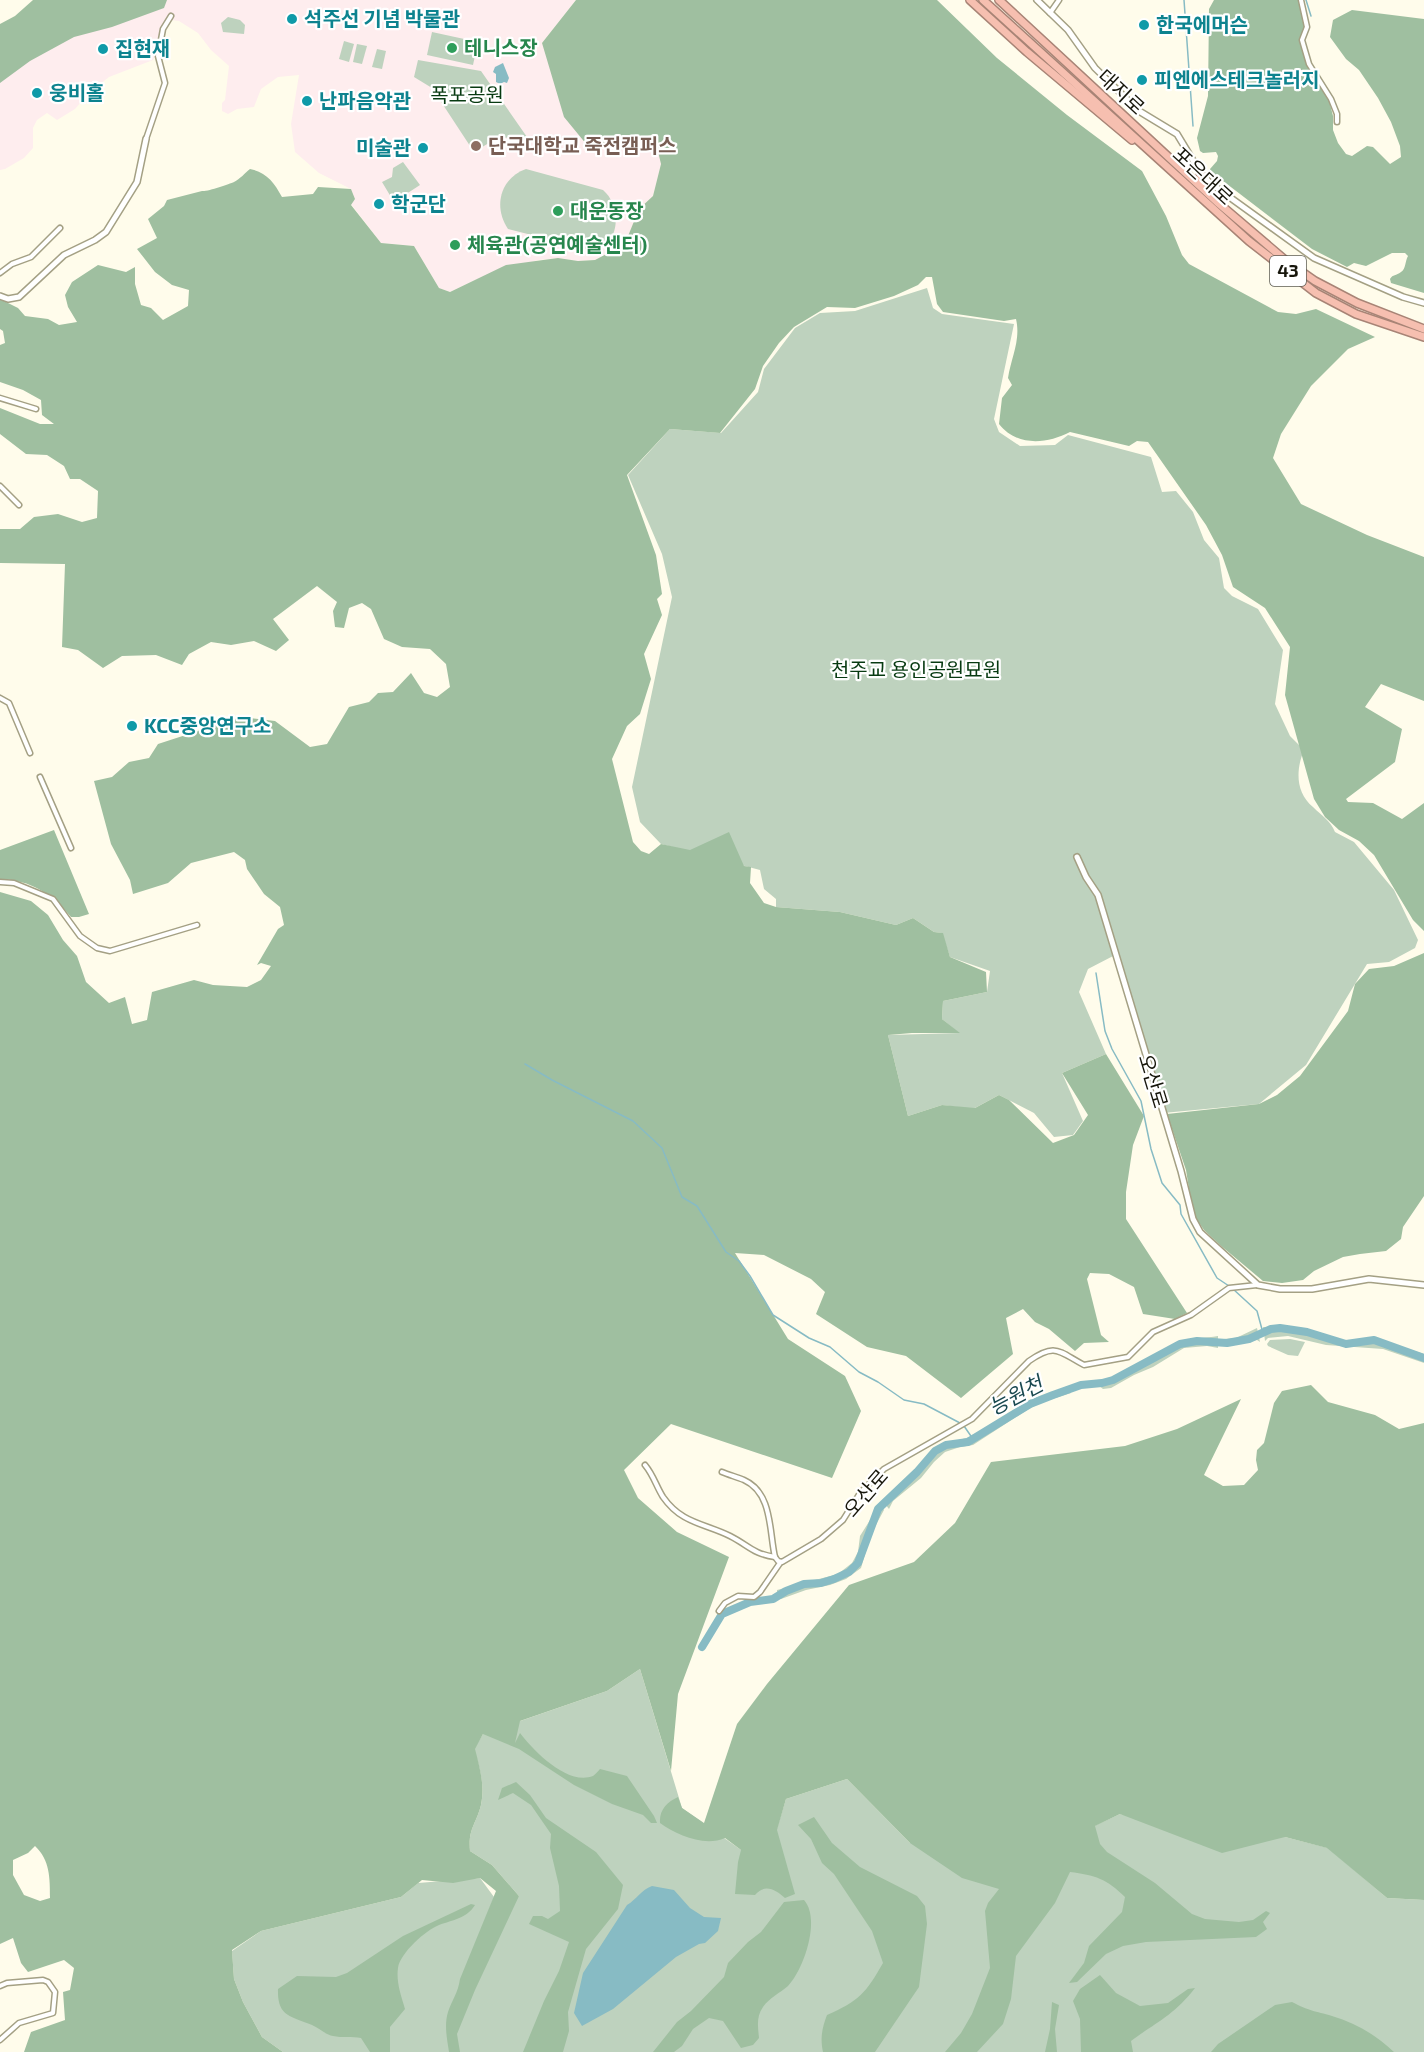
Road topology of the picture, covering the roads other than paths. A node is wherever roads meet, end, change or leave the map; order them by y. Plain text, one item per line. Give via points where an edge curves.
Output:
1 (970, 0) edge
2 (983, 0) edge
3 (999, 0) edge
4 (1036, 0) edge
5 (1059, 0) edge
6 (1301, 0) edge
7 (1050, 13) junction
8 (171, 16) dead end
9 (1337, 122) dead end
10 (146, 139) joint
11 (1173, 170) junction
12 (1200, 172) junction
13 (1216, 202) junction
14 (60, 228) dead end
15 (0, 273) edge
16 (0, 296) edge
17 (1424, 303) edge
18 (1424, 329) edge
19 (1424, 337) edge
20 (0, 398) edge
21 (36, 409) dead end
22 (0, 486) edge
23 (19, 505) dead end
24 (0, 698) edge
25 (30, 753) dead end
26 (40, 777) dead end
27 (71, 848) dead end
28 (1077, 857) dead end
29 (0, 882) edge
30 (197, 925) dead end
31 (1258, 1285) junction
32 (1424, 1285) edge
33 (645, 1465) dead end
34 (722, 1472) dead end
35 (775, 1557) junction
36 (780, 1563) junction
37 (719, 1611) dead end
38 (0, 1986) edge
39 (0, 2040) edge

1 - 11 highway via 1114,127
2 - 11 highway, 포은대로 / 43
3 - 13 highway, 포은대로 / 43
4 - 7 street, 대지로
5 - 7 street
6 - 9 street via 1307,27 1302,39 1309,64 1331,99
7 - 12 street, 대지로 via 1068,30 1095,68 1139,111 1177,134
8 - 10 street via 163,29 158,56 165,83
10 - 16 street via 136,182 106,232 64,255 19,297
11 - 19 highway, 포은대로 / 43 via 1249,241 1316,293 1356,314
12 - 13 highway
12 - 17 street, 대지로 via 1314,258
13 - 18 highway, 포은대로 / 43 via 1315,281 1356,303
14 - 15 street via 31,257
20 - 21 street
22 - 23 street
24 - 25 street via 9,703
26 - 27 street
28 - 31 street, 오산로 via 1098,895 1192,1220 1203,1236
29 - 30 street via 14,883 53,899 80,936 97,948 110,951
31 - 32 street via 1312,1289 1369,1279
31 - 36 street, 오산로 via 1232,1287 1191,1315 1153,1332 1128,1357 1084,1365 1058,1349 1039,1354 972,1419 884,1469 860,1493 843,1520 821,1539
33 - 35 street via 663,1497 686,1519 731,1536 759,1555
34 - 35 street via 745,1480 757,1491 768,1511
35 - 36 street
36 - 37 street, 오산로 via 754,1597 738,1596
38 - 39 street via 44,1980 55,1992 53,2013 19,2024

